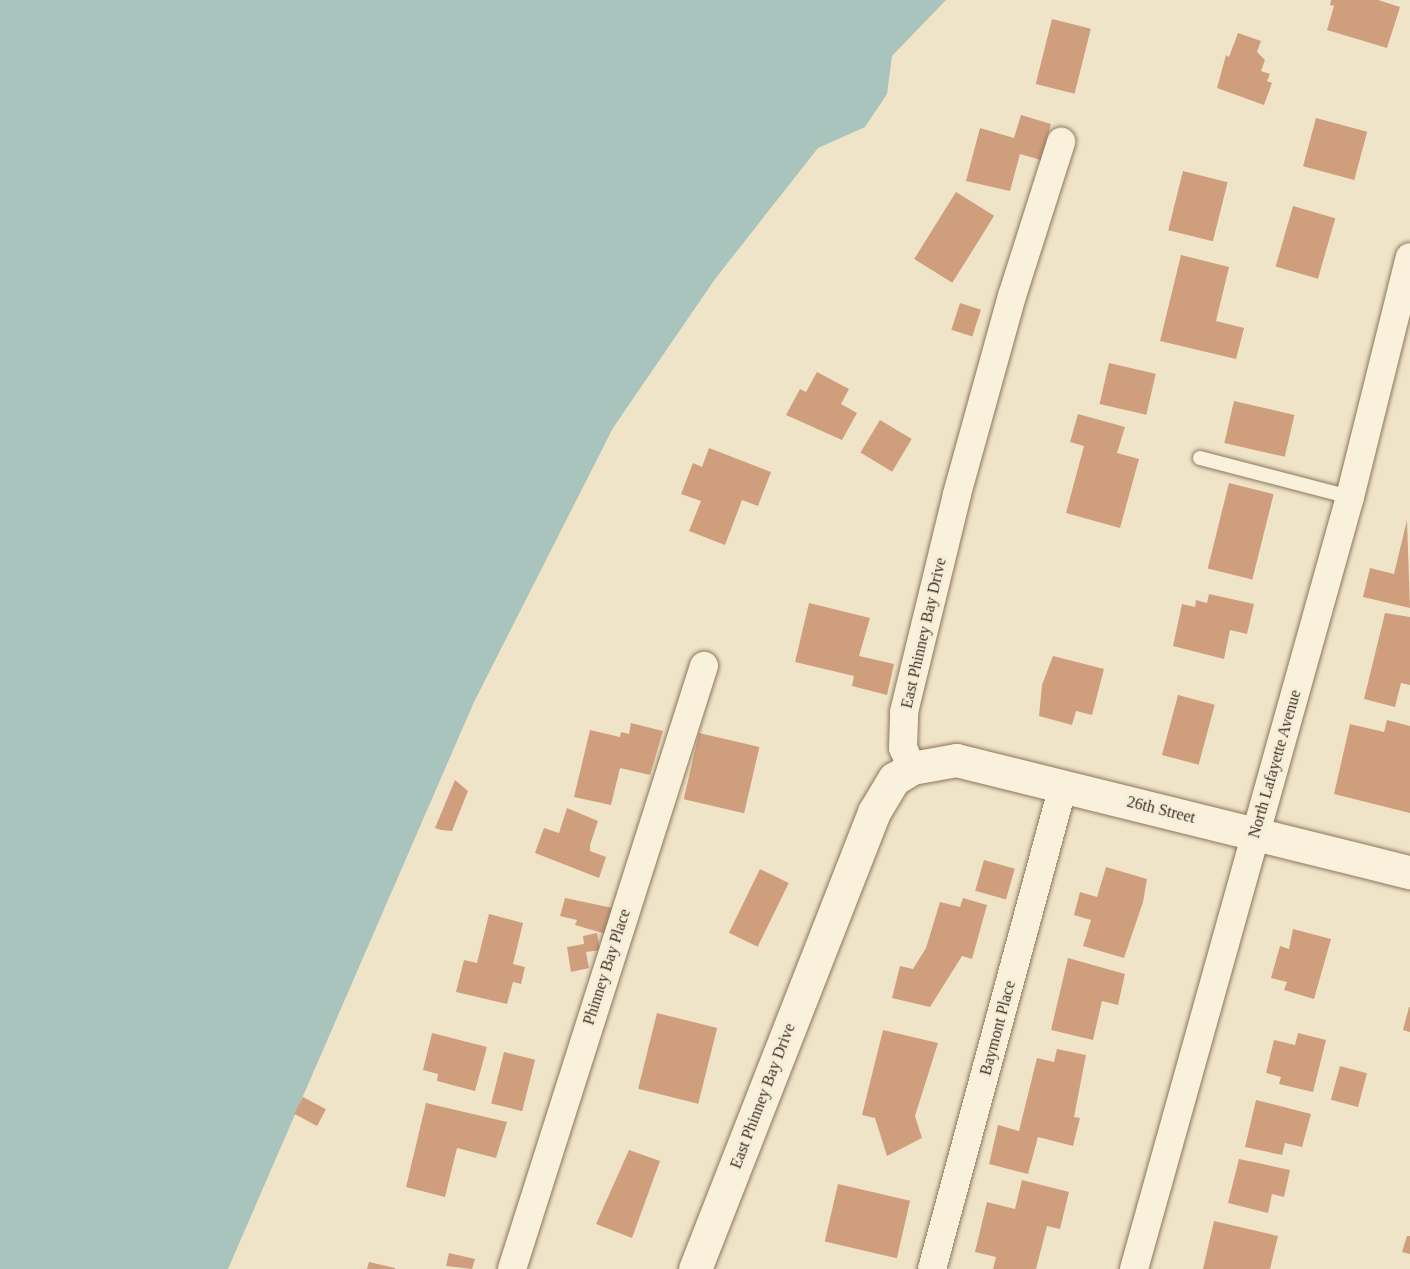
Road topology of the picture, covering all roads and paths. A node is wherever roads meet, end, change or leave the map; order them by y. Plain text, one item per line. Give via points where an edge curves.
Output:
1 (1061, 142) dead end
2 (1410, 257) edge
3 (1200, 458) dead end
4 (1350, 497) junction
5 (704, 666) dead end
6 (912, 768) junction
7 (1063, 786) junction
8 (1256, 833) junction
9 (1410, 872) edge
10 (512, 1269) edge
11 (695, 1269) edge
12 (932, 1269) edge
13 (1134, 1269) edge

1 - 6 street, East Phinney Bay Drive via 962,473 904,711 903,748
2 - 4 street, North Lafayette Avenue
3 - 4 lane
4 - 8 street, North Lafayette Avenue
5 - 10 street, Phinney Bay Place
6 - 7 street, 26th Street via 956,760
6 - 11 street, East Phinney Bay Drive via 894,779 874,812
7 - 8 street, 26th Street
7 - 12 street, Baymont Place
8 - 9 street, 26th Street
8 - 13 street, North Lafayette Avenue

